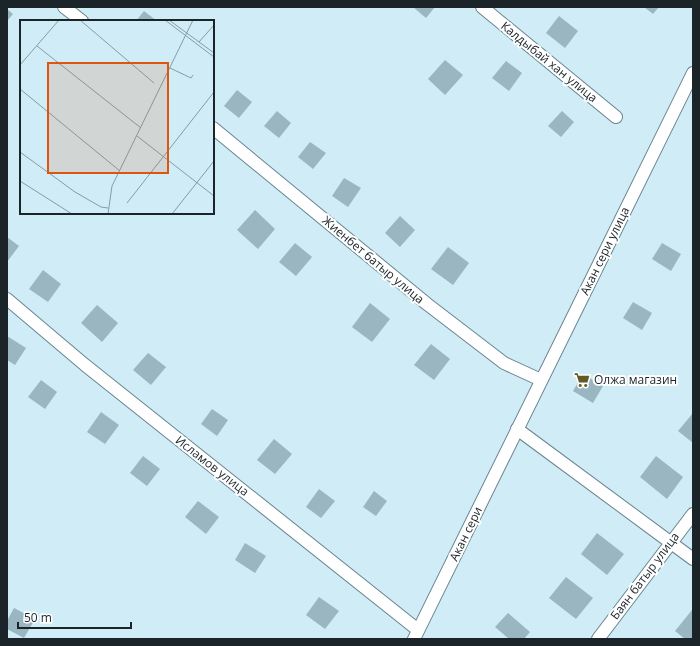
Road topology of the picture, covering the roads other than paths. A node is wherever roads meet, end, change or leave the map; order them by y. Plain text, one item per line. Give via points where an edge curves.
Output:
1 (64, 7) edge
2 (482, 7) edge
3 (81, 20) edge
4 (693, 73) edge
5 (616, 117) dead end
6 (214, 129) edge
7 (7, 299) edge
8 (541, 380) junction
9 (517, 429) junction
10 (693, 514) edge
11 (671, 542) junction
12 (693, 559) edge
13 (416, 634) edge
14 (598, 639) edge

1 - 3 street
2 - 5 street, Калдыбай хан улица
4 - 8 street, Акан сери улица
6 - 8 street, Жиенбет батыр улица via 427,304 504,363
7 - 13 street, Исламов улица
8 - 9 street, Акан сери улица
9 - 11 street
9 - 13 street, Акан сери
10 - 11 street, Баян батыр улица
11 - 12 street
11 - 14 street, Баян батыр улица

